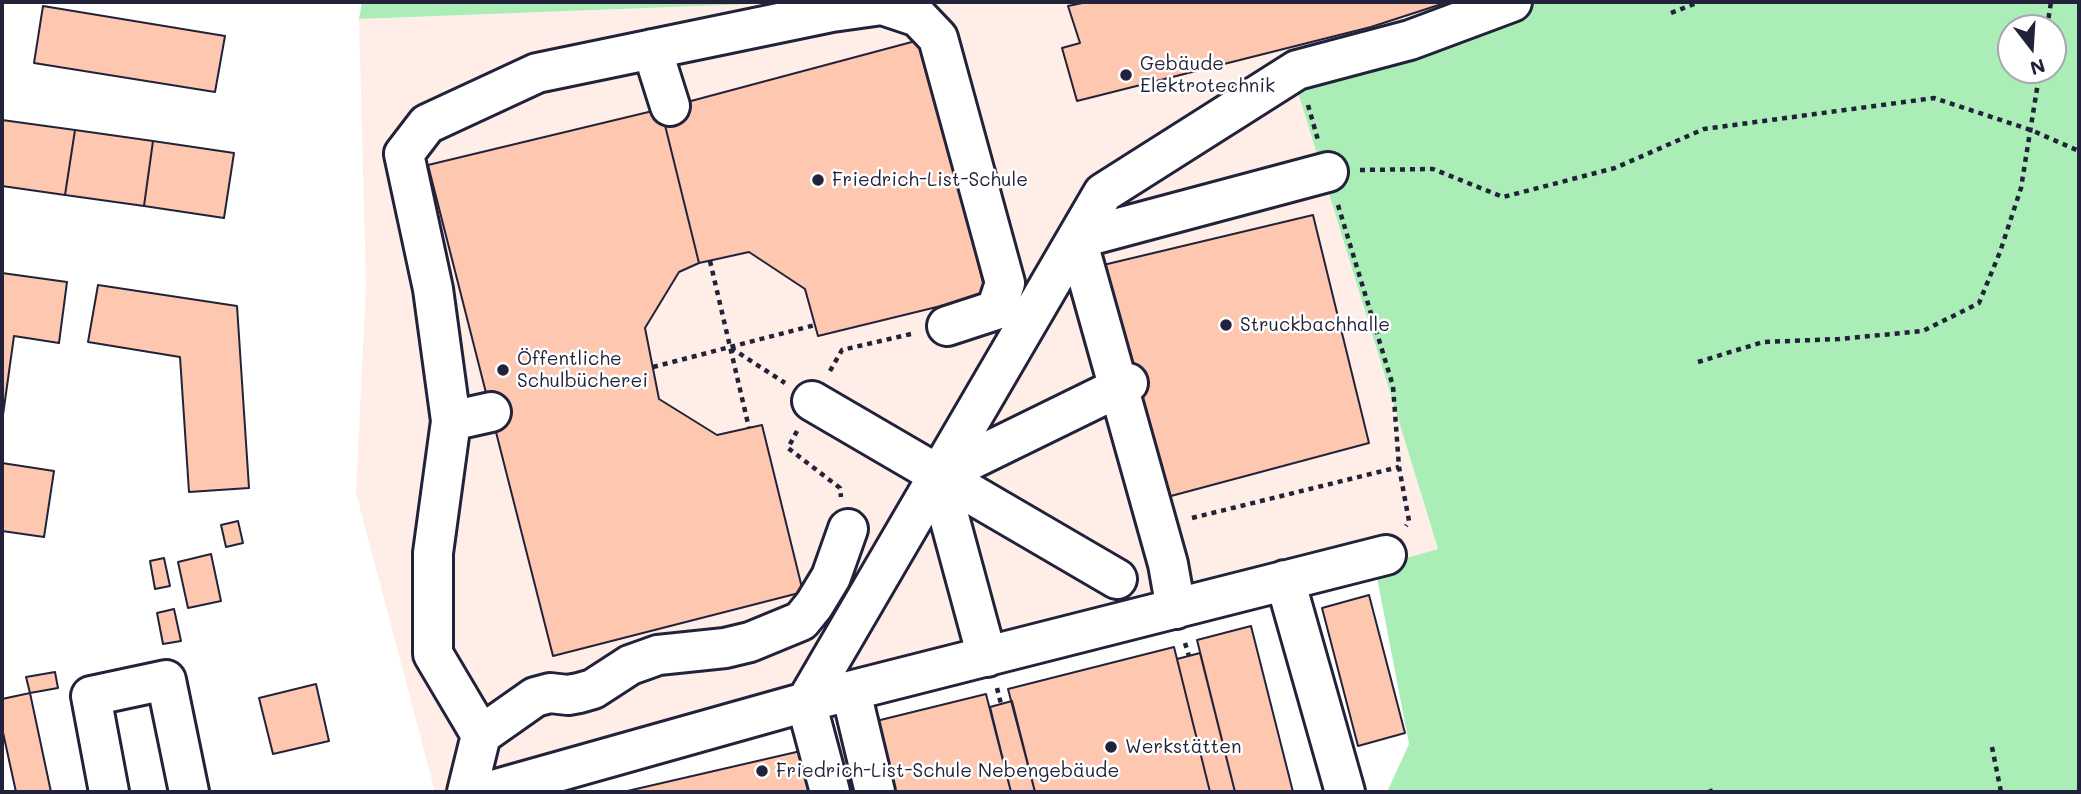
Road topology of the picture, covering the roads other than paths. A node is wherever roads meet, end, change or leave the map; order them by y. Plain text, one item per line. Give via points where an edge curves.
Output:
1 (1512, 2) edge
2 (653, 50) junction
3 (670, 107) dead end
4 (1328, 172) road end
5 (947, 326) dead end
6 (1123, 385) junction
7 (812, 401) road end
8 (491, 412) dead end
9 (451, 421) junction
10 (938, 476) junction
11 (848, 528) dead end
12 (1386, 555) road end
13 (1117, 579) dead end
14 (1286, 580) junction
15 (1176, 609) junction
16 (988, 657) junction
17 (851, 692) junction
18 (806, 702) junction
19 (481, 735) junction
20 (590, 778) edge
21 (109, 792) edge
22 (189, 792) edge
23 (467, 792) edge
24 (486, 792) edge
25 (830, 792) edge
26 (875, 792) edge
27 (1345, 792) edge

1 - 10 street via 1410,40 1297,70 1102,193
2 - 3 street
2 - 5 street via 882,5 918,17 938,38 995,285 996,310
2 - 9 street via 537,73 427,124 404,153 433,289
4 - 6 street via 1077,239
6 - 10 street
6 - 15 street
7 - 10 street
8 - 9 street
9 - 19 street via 433,553 433,654
10 - 13 street
10 - 16 street
10 - 18 street
11 - 19 street via 831,577 801,621 725,648 658,655 630,665 593,689 535,697
12 - 14 street
14 - 15 street
14 - 27 street
15 - 16 street
16 - 17 street
17 - 18 street
17 - 26 street
18 - 20 street
18 - 25 street
19 - 23 street
20 - 24 street
21 - 22 street via 91,696 166,680

